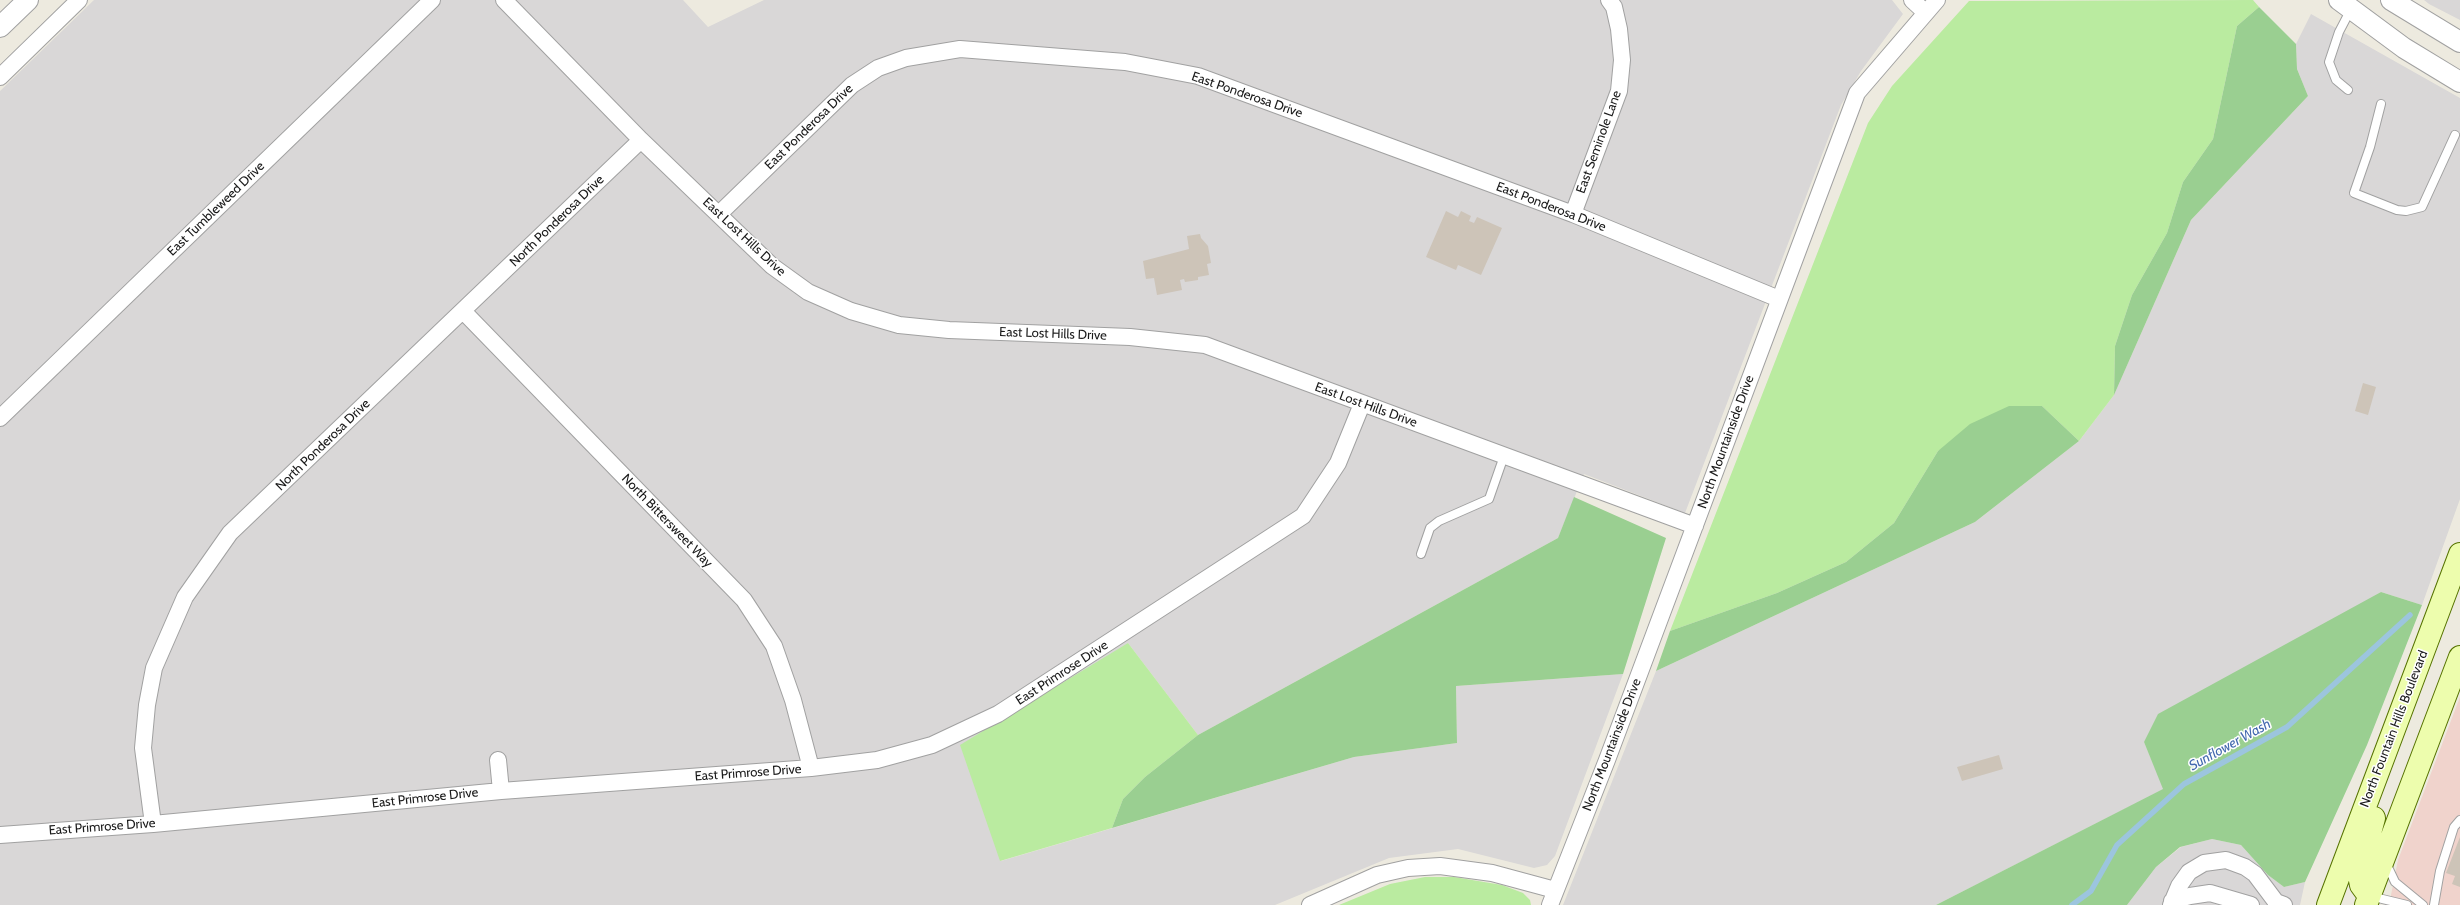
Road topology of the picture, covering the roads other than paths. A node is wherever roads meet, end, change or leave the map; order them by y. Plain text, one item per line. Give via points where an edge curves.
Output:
1 (28, 0) edge
2 (79, 0) edge
3 (432, 0) edge
4 (504, 0) edge
5 (1609, 0) edge
6 (1912, 0) edge
7 (1937, 0) edge
8 (2391, 0) edge
9 (2349, 3) edge
10 (1925, 12) junction
11 (0, 27) edge
12 (2460, 42) edge
13 (0, 77) edge
14 (2460, 82) edge
15 (2348, 90) dead end
16 (2381, 104) dead end
17 (2455, 135) dead end
18 (641, 140) junction
19 (719, 214) junction
20 (1573, 214) junction
21 (1779, 299) junction
22 (463, 311) junction
23 (1362, 404) junction
24 (0, 418) edge
25 (1504, 456) junction
26 (1695, 526) junction
27 (1421, 554) dead end
28 (2460, 554) edge
29 (2460, 656) edge
30 (498, 760) dead end
31 (811, 768) junction
32 (2379, 769) junction
33 (501, 791) junction
34 (2460, 820) edge
35 (153, 824) junction
36 (0, 835) edge
37 (2384, 858) junction
38 (1552, 898) edge
39 (2367, 901) edge
40 (2171, 903) edge
41 (2276, 904) edge
42 (1310, 905) edge
43 (2251, 905) edge
44 (2328, 905) edge
45 (2407, 905) edge
46 (2423, 905) edge
47 (2434, 905) edge

1 - 11 street
2 - 13 street
3 - 24 street, East Tumbleweed Drive
4 - 18 street, East Lost Hills Drive
5 - 20 street, East Seminole Lane via 1614,7 1619,29 1622,60 1619,91
6 - 10 street
7 - 10 street, North Mountainside Drive
8 - 12 street
9 - 14 street via 2404,48
9 - 15 lane via 2330,62 2336,80
10 - 21 street, North Mountainside Drive via 1857,93
16 - 17 lane via 2354,193 2397,210 2406,211 2422,207
18 - 19 street, East Lost Hills Drive
18 - 22 street, North Ponderosa Drive
19 - 20 street, East Ponderosa Drive via 852,85 878,68 906,58 960,49 1125,62 1198,76
19 - 23 street, East Lost Hills Drive via 772,266 808,292 851,312 899,324 949,330 1130,337 1204,345
20 - 21 street, East Ponderosa Drive
21 - 26 street, North Mountainside Drive
22 - 31 street, North Bittersweet Way via 744,600 774,646 793,700
22 - 35 street, North Ponderosa Drive via 230,533 185,597 154,668 147,704 143,748
23 - 25 street, East Lost Hills Drive
23 - 31 street, East Primrose Drive via 1338,463 1303,516 998,714 932,745 877,760
25 - 26 street, East Lost Hills Drive
25 - 27 lane via 1489,499 1439,521 1430,528
26 - 38 street, North Mountainside Drive
28 - 32 main road, North Fountain Hills Boulevard
29 - 37 main road
30 - 33 street
31 - 33 street, East Primrose Drive
32 - 39 main road via 2374,822 2358,874
32 - 44 main road, North Fountain Hills Boulevard
33 - 35 street, East Primrose Drive
34 - 47 lane via 2451,835 2440,871
35 - 36 street, East Primrose Drive
37 - 39 main road
37 - 46 lane via 2395,882
38 - 42 street via 1492,873 1440,866 1408,868 1377,875
39 - 45 lane
40 - 41 street via 2179,886 2190,872 2204,863 2226,860 2236,862 2254,874
40 - 43 street via 2190,896 2210,893

